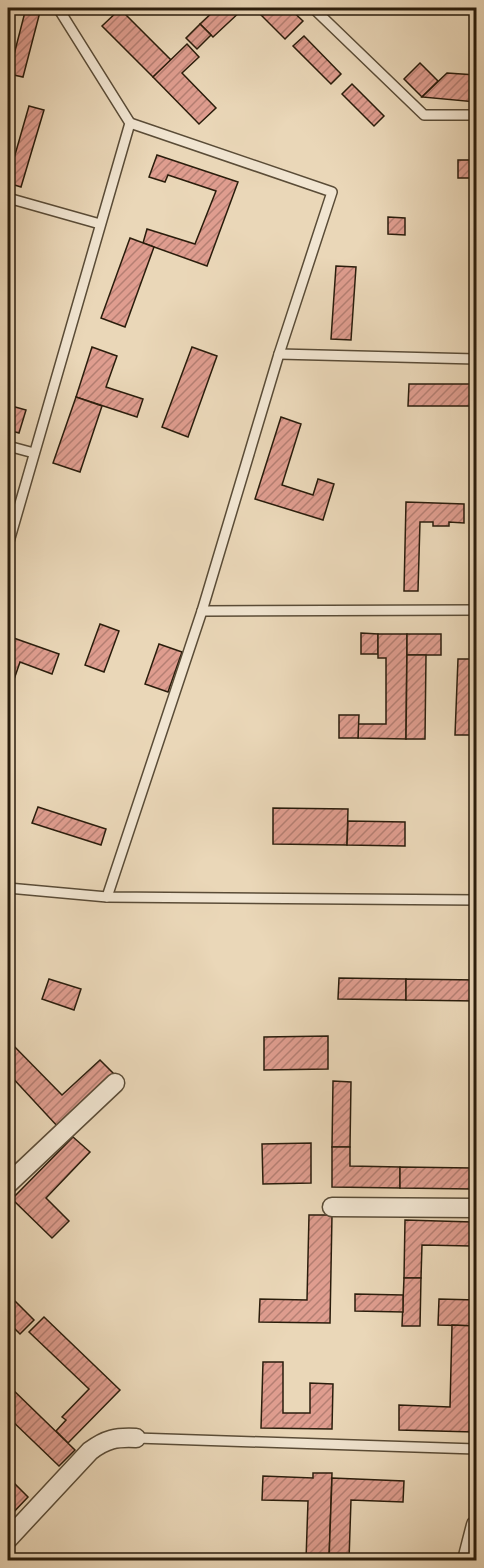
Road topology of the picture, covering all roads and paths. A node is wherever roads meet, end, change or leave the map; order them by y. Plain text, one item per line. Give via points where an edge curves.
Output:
1 (58, 8) edge
2 (313, 8) edge
3 (477, 115) edge
4 (130, 123) junction
5 (8, 198) edge
6 (100, 224) junction
7 (279, 354) junction
8 (477, 359) edge
9 (8, 446) edge
10 (34, 453) junction
11 (8, 545) edge
12 (477, 610) edge
13 (202, 612) junction
14 (8, 888) edge
15 (107, 897) junction
16 (477, 900) edge
17 (115, 1083) dead end
18 (8, 1184) edge
19 (332, 1207) dead end
20 (477, 1208) edge
21 (136, 1438) joint
22 (477, 1449) edge
23 (477, 1525) edge
24 (8, 1539) edge
25 (467, 1560) edge

1 - 4 lane
2 - 3 lane via 424,115
4 - 6 lane
4 - 7 lane via 332,192
5 - 6 lane
6 - 10 lane
7 - 8 lane
7 - 13 lane
9 - 10 lane
10 - 11 lane
12 - 13 lane
13 - 15 lane
14 - 15 lane
15 - 16 lane
17 - 18 street
19 - 20 street
21 - 22 lane
21 - 24 street via 114,1438 90,1451
23 - 25 street

